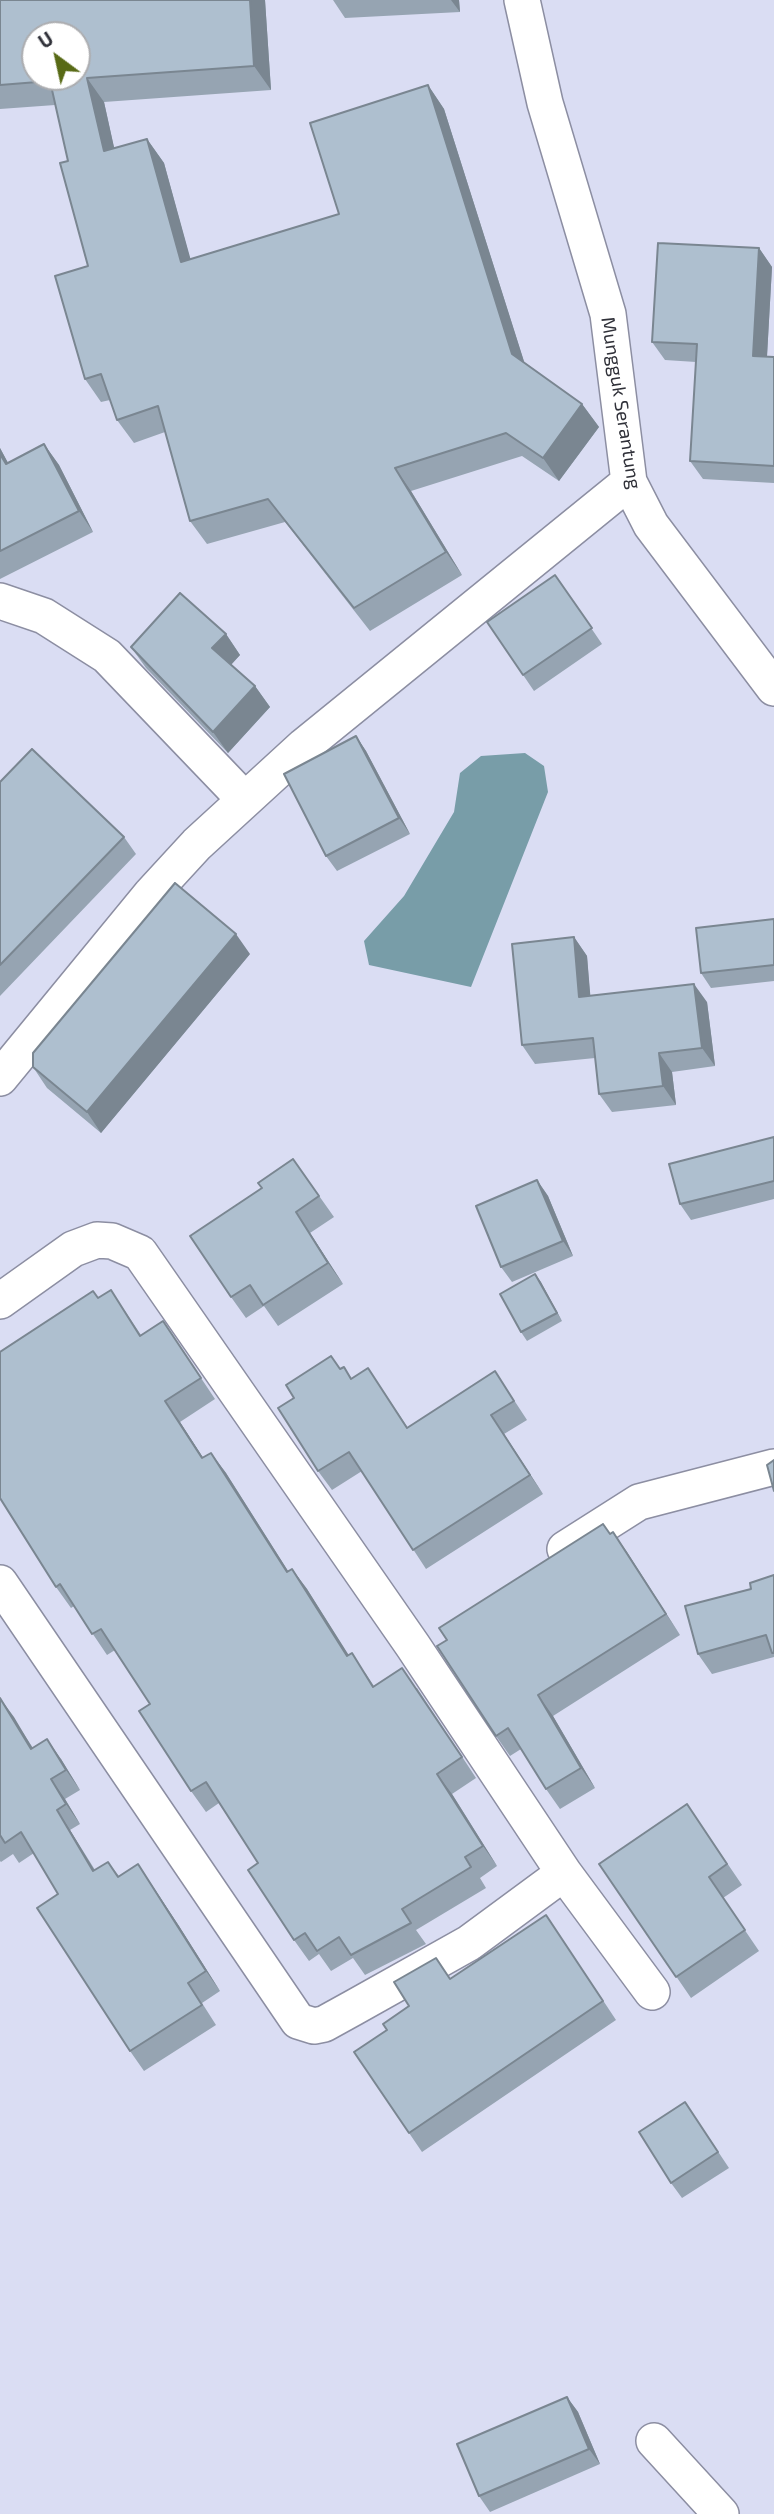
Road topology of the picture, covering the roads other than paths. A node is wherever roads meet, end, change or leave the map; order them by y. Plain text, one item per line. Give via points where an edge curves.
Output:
1 (522, 0) edge
2 (629, 482) junction
3 (0, 601) edge
4 (774, 688) edge
5 (245, 800) junction
6 (0, 1078) edge
7 (0, 1301) edge
8 (774, 1467) edge
9 (540, 1565) edge
10 (0, 1583) edge
11 (564, 1873) junction
12 (652, 1992) dead end
13 (654, 2441) dead end
14 (721, 2514) edge

1 - 2 street, Mungguk Serantung via 545,103 608,314
2 - 4 street, Mungguk Serantung via 651,525
2 - 5 street via 304,746
3 - 5 street via 44,616 107,656
5 - 6 street via 151,894
7 - 11 street via 73,1250 97,1240 140,1253 424,1639
8 - 9 street via 639,1502
10 - 11 street via 298,2021 324,2024 353,2008 469,1943
11 - 12 street
13 - 14 street

